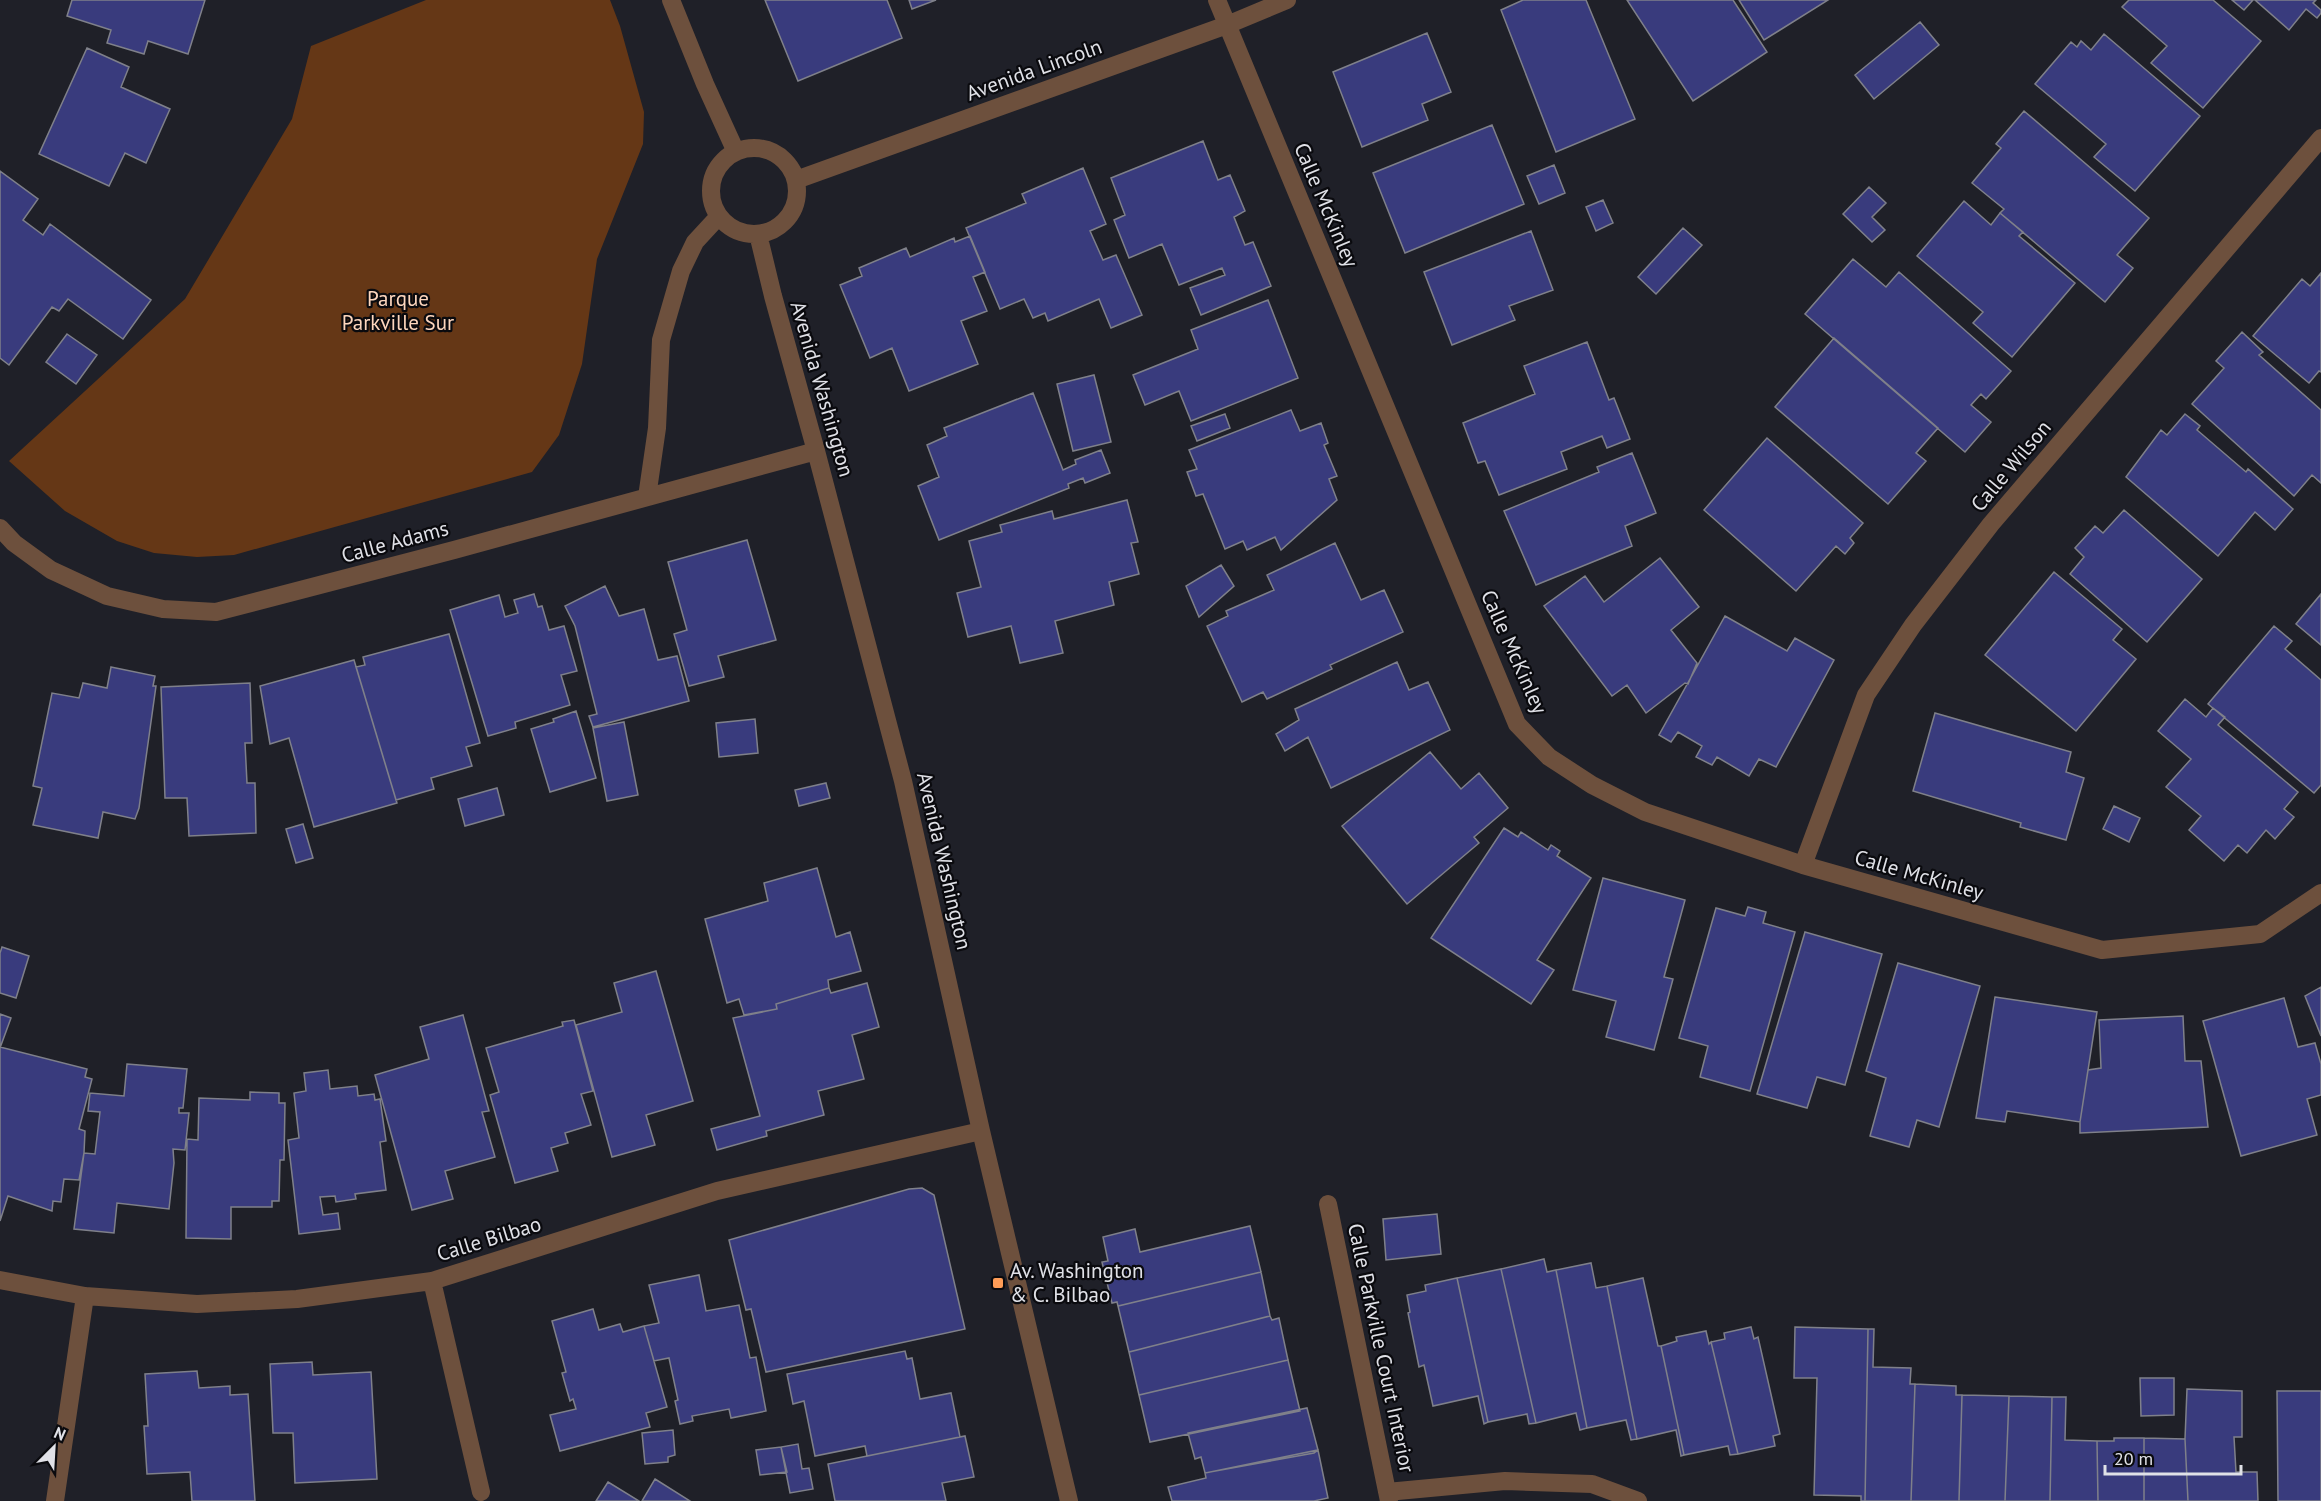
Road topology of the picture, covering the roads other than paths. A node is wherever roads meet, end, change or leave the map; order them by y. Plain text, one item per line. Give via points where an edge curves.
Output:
1 (671, 0) edge
2 (1217, 0) edge
3 (1287, 0) edge
4 (1227, 25) junction
5 (2321, 138) edge
6 (736, 152) junction
7 (796, 180) junction
8 (719, 216) junction
9 (758, 234) junction
10 (816, 451) junction
11 (647, 497) junction
12 (0, 528) edge
13 (1803, 865) junction
14 (2321, 893) edge
15 (981, 1131) junction
16 (1328, 1204) dead end
17 (0, 1280) edge
18 (432, 1281) junction
19 (84, 1296) junction
20 (481, 1492) dead end
21 (1388, 1497) edge
22 (55, 1501) edge
23 (1069, 1501) edge
24 (1638, 1501) edge

1 - 6 street
2 - 4 street, Calle McKinley
3 - 4 street, Avenida Lincoln
4 - 7 street, Avenida Lincoln
4 - 13 street, Calle McKinley via 1517,724 1549,757 1645,812
5 - 13 street, Calle Wilson via 1991,525 1913,625 1866,695
6 - 7 street via 766,149 790,167
6 - 8 street via 723,160 711,187 712,202
7 - 9 street via 794,210 785,222
8 - 9 street via 729,226
8 - 11 street via 695,242 681,271 661,340 657,428
9 - 10 street, Avenida Washington
10 - 11 street, Calle Adams
10 - 15 street, Avenida Washington via 903,781
11 - 12 street, Calle Adams via 216,612 164,609 107,596 51,570
13 - 14 street, Calle McKinley via 2102,950 2260,934
15 - 18 street, Calle Bilbao via 717,1191
15 - 23 street, Avenida Washington
16 - 21 street, Calle Parkville Court Interior
17 - 19 street, Calle Bilbao
18 - 19 street, Calle Bilbao via 297,1299 197,1304
18 - 20 street
19 - 22 street
21 - 24 street via 1505,1480 1592,1484

